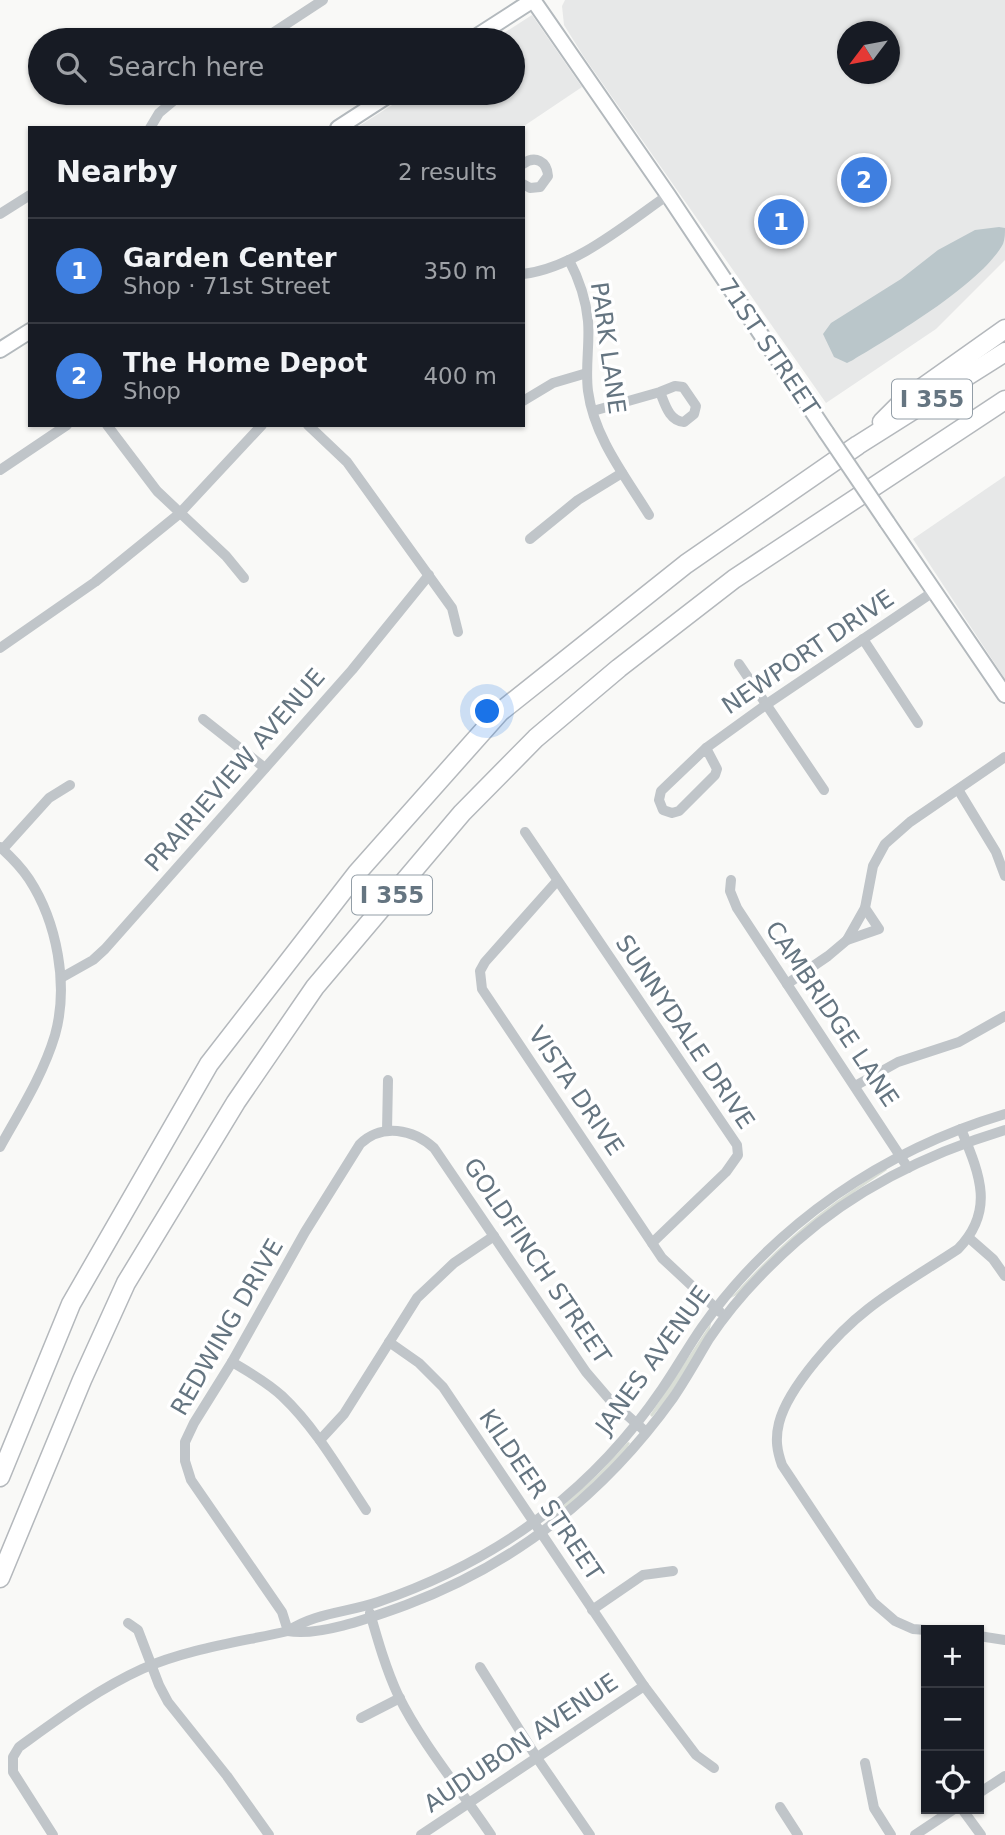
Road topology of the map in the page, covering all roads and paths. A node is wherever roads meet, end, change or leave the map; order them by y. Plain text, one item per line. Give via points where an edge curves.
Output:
1 (323, 0) edge
2 (533, 0) edge
3 (280, 28) edge
4 (490, 28) edge
5 (169, 105) edge
6 (373, 105) edge
7 (151, 126) edge
8 (341, 126) edge
9 (525, 163) edge
10 (525, 186) edge
11 (668, 195) junction
12 (28, 196) edge
13 (0, 214) edge
14 (569, 260) junction
15 (525, 274) edge
16 (1005, 330) edge
17 (28, 332) edge
18 (0, 351) edge
19 (1005, 352) edge
20 (587, 373) junction
21 (660, 392) dead end
22 (525, 400) edge
23 (1005, 400) edge
24 (593, 411) junction
25 (63, 427) edge
26 (109, 427) edge
27 (260, 427) edge
28 (310, 427) edge
29 (858, 445) junction
30 (0, 470) edge
31 (622, 473) junction
32 (178, 514) junction
33 (649, 515) dead end
34 (530, 539) dead end
35 (429, 575) junction
36 (244, 578) dead end
37 (933, 592) junction
38 (458, 632) dead end
39 (863, 639) junction
40 (0, 648) edge
41 (739, 664) dead end
42 (1005, 695) edge
43 (766, 704) junction
44 (203, 719) dead end
45 (919, 723) dead end
46 (706, 748) junction
47 (1005, 757) edge
48 (265, 768) junction
49 (70, 785) dead end
50 (824, 790) dead end
51 (959, 790) junction
52 (525, 832) dead end
53 (1, 848) edge
54 (1005, 876) edge
55 (731, 880) dead end
56 (557, 881) junction
57 (865, 908) junction
58 (848, 940) junction
59 (61, 978) junction
60 (787, 985) junction
61 (1005, 1016) edge
62 (388, 1080) dead end
63 (855, 1086) junction
64 (1005, 1114) edge
65 (961, 1129) junction
66 (1005, 1130) edge
67 (387, 1131) junction
68 (967, 1143) junction
69 (0, 1147) edge
70 (901, 1155) junction
71 (908, 1168) junction
72 (494, 1236) junction
73 (969, 1238) junction
74 (652, 1243) junction
75 (1005, 1276) edge
76 (716, 1309) junction
77 (726, 1317) junction
78 (389, 1342) junction
79 (232, 1362) junction
80 (636, 1424) junction
81 (646, 1432) junction
82 (320, 1440) junction
83 (0, 1477) edge
84 (366, 1510) dead end
85 (533, 1523) junction
86 (540, 1533) junction
87 (673, 1571) dead end
88 (0, 1578) edge
89 (368, 1605) junction
90 (592, 1610) junction
91 (371, 1617) junction
92 (128, 1623) dead end
93 (921, 1630) edge
94 (288, 1631) junction
95 (984, 1637) edge
96 (1005, 1640) edge
97 (152, 1665) junction
98 (480, 1667) dead end
99 (644, 1686) junction
100 (400, 1698) junction
101 (361, 1718) dead end
102 (537, 1758) junction
103 (865, 1763) dead end
104 (714, 1768) dead end
105 (1005, 1776) edge
106 (984, 1790) edge
107 (469, 1803) junction
108 (780, 1807) dead end
109 (946, 1814) edge
110 (966, 1814) edge
111 (53, 1835) edge
112 (269, 1835) edge
113 (421, 1835) edge
114 (491, 1835) edge
115 (590, 1835) edge
116 (798, 1835) edge
117 (891, 1835) edge
118 (915, 1835) edge
119 (981, 1835) edge

1 - 3 street
2 - 4 street
2 - 11 street, 71ST STREET
5 - 7 street
6 - 8 street
9 - 10 street via 539,160 548,171 547,181 540,187
11 - 14 street
11 - 37 street, 71ST STREET, bridge
12 - 13 street
14 - 15 street
14 - 20 street, PARK LANE via 578,276 588,321
16 - 29 highway via 902,402
17 - 18 street
19 - 29 highway, I 355
20 - 22 street via 553,383
20 - 24 street, PARK LANE
21 - 24 street
23 - 88 highway, I 355 via 703,603 536,738 453,823 315,987 236,1102 126,1283
24 - 31 street, PARK LANE
25 - 30 street
26 - 32 street
27 - 32 street
28 - 35 street via 347,462
29 - 83 highway, I 355 via 686,564 500,712 357,873 209,1064 71,1304
31 - 33 street, PARK LANE
31 - 34 street via 578,500
32 - 36 street
32 - 40 street via 95,583
35 - 38 street via 452,608
35 - 48 street, PRAIRIEVIEW AVENUE
37 - 39 street, NEWPORT DRIVE
37 - 42 street, 71ST STREET
39 - 43 street, NEWPORT DRIVE
39 - 45 street
41 - 43 street
43 - 46 street, NEWPORT DRIVE
43 - 50 street
44 - 48 street
46 - 46 street, NEWPORT DRIVE via 661,791 663,810 679,811 715,775 717,769
47 - 51 street
48 - 59 street, PRAIRIEVIEW AVENUE via 105,949
49 - 53 street via 49,798
51 - 54 street
51 - 57 street via 885,844 873,866
52 - 56 street, SUNNYDALE DRIVE
53 - 59 street via 27,876 42,904
55 - 60 street, CAMBRIDGE LANE via 737,908
56 - 74 street, VISTA DRIVE via 485,962 480,971 482,989
56 - 74 street, SUNNYDALE DRIVE via 737,1145 738,1155 726,1172
57 - 58 street
57 - 58 street via 879,929
58 - 60 street
59 - 69 street via 48,1054
60 - 63 street, CAMBRIDGE LANE
61 - 63 street via 959,1042 898,1062
62 - 67 street
63 - 70 street, CAMBRIDGE LANE
64 - 65 street, JANES AVENUE
65 - 68 street
65 - 70 street, JANES AVENUE
66 - 68 street, JANES AVENUE
67 - 72 street, GOLDFINCH STREET via 414,1133 435,1148
67 - 79 street, REDWING DRIVE via 360,1144
68 - 71 street, JANES AVENUE
68 - 73 street via 982,1197
70 - 71 street, CAMBRIDGE LANE
70 - 76 street, JANES AVENUE via 842,1191 784,1236
71 - 77 street, JANES AVENUE via 856,1196 797,1241
72 - 78 street via 427,1287
72 - 80 street, GOLDFINCH STREET via 586,1372
73 - 75 street
73 - 93 street via 868,1309 836,1339 790,1399 776,1437 782,1465 873,1602 895,1621
74 - 76 street, VISTA DRIVE via 672,1269
76 - 77 street, VISTA DRIVE
76 - 80 street, JANES AVENUE
77 - 81 street, JANES AVENUE
78 - 82 street via 344,1414
78 - 85 street, KILDEER STREET via 443,1387
79 - 82 street via 281,1395
79 - 94 street, REDWING DRIVE via 185,1442 186,1467 282,1612
80 - 81 street, GOLDFINCH STREET
80 - 85 street, JANES AVENUE via 588,1477
81 - 86 street, JANES AVENUE via 592,1492
82 - 84 street
85 - 86 street, KILDEER STREET
85 - 89 street, JANES AVENUE via 453,1571
86 - 90 street, KILDEER STREET
86 - 91 street, JANES AVENUE via 466,1579
87 - 90 street via 643,1575
89 - 91 street
89 - 94 street, JANES AVENUE via 300,1623
90 - 99 street, KILDEER STREET
91 - 94 street, JANES AVENUE via 303,1634
91 - 100 street
92 - 97 street via 138,1630
94 - 97 street, JANES AVENUE
95 - 96 street
97 - 111 street, JANES AVENUE via 111,1685 19,1747 11,1763 17,1781
97 - 112 street via 177,1715
98 - 102 street
99 - 102 street, AUDUBON AVENUE
99 - 104 street, KILDEER STREET via 696,1755
100 - 101 street
100 - 107 street
102 - 107 street, AUDUBON AVENUE
102 - 115 street
103 - 117 street via 874,1808
105 - 106 street
107 - 113 street, AUDUBON AVENUE
107 - 114 street
108 - 116 street
109 - 118 street
110 - 119 street

